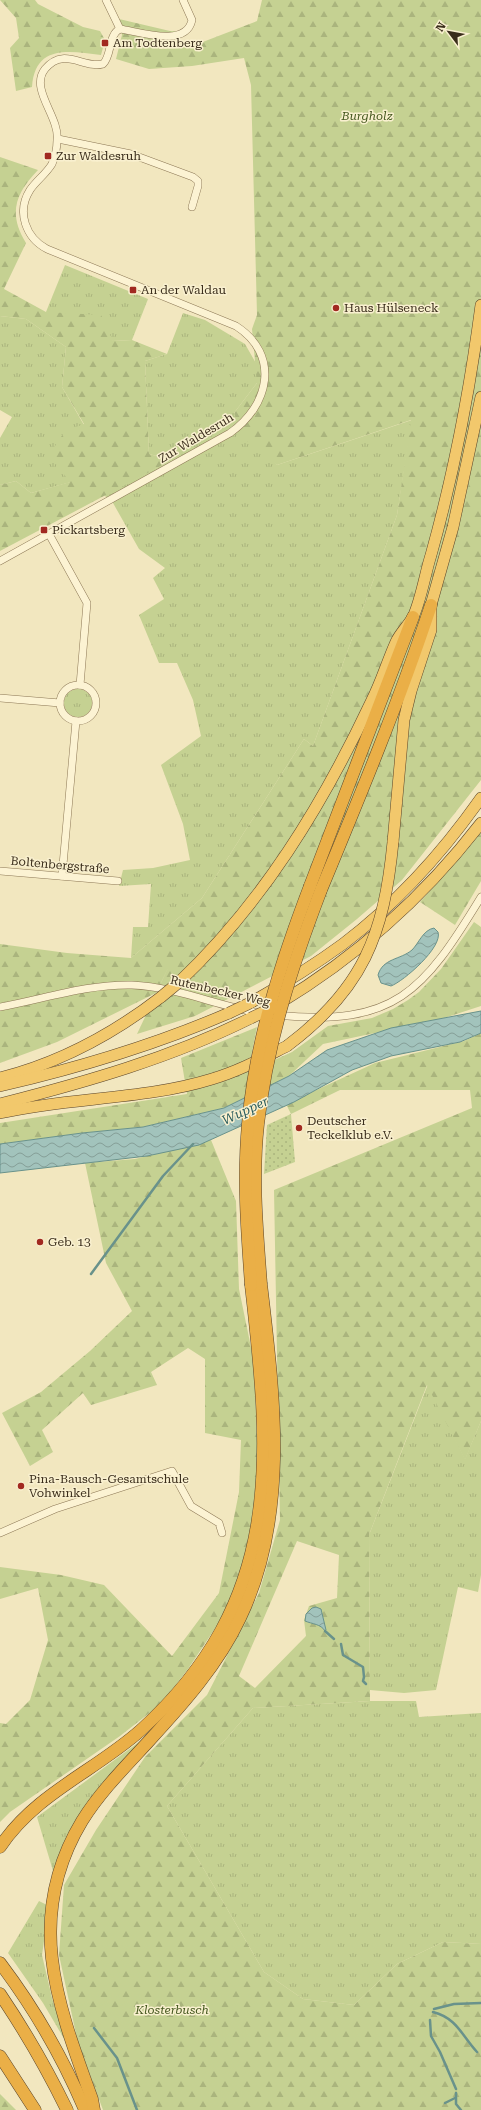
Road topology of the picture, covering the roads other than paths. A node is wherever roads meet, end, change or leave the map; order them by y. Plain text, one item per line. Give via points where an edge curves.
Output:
1 (106, 0) edge
2 (182, 0) edge
3 (120, 29) junction
4 (58, 139) junction
5 (192, 207) dead end
6 (481, 305) edge
7 (481, 397) edge
8 (49, 534) junction
9 (0, 561) edge
10 (431, 605) junction
11 (413, 616) junction
12 (80, 685) junction
13 (0, 698) edge
14 (60, 703) junction
15 (76, 721) junction
16 (481, 798) edge
17 (481, 823) edge
18 (0, 871) edge
19 (62, 876) junction
20 (118, 881) dead end
21 (315, 888) junction
22 (481, 897) edge
23 (0, 1007) edge
24 (0, 1078) edge
25 (0, 1086) edge
26 (0, 1104) edge
27 (0, 1113) edge
28 (256, 1284) junction
29 (0, 1533) edge
30 (222, 1533) dead end
31 (0, 1847) edge
32 (0, 1963) edge
33 (0, 1994) edge
34 (0, 2056) edge
35 (35, 2110) edge
36 (67, 2110) edge
37 (85, 2110) edge
38 (94, 2110) edge

1 - 3 street
2 - 3 street via 192,20 189,29 180,35 163,36
3 - 4 street, Zur Waldesruh via 116,32 103,64 64,58 49,65 42,73 40,86 56,123
4 - 5 street via 132,154 193,177 198,181 198,186
4 - 8 street, Zur Waldesruh via 52,164 31,188 24,204 24,219 34,240 47,249 236,326 256,346 265,371 260,400 240,426
6 - 11 highway via 472,375 457,452
7 - 10 highway via 453,527
8 - 9 street, Zur Waldesruh
8 - 12 street via 87,603
10 - 21 highway via 406,680
10 - 27 highway, bridge via 431,630 404,720 389,881 380,921 359,970 328,1012 287,1046 248,1066 212,1079 130,1095 35,1106
11 - 21 highway
11 - 24 highway, bridge via 396,641 349,749 304,827 261,892 213,949 178,983 124,1023 78,1049
12 - 14 street via 66,690
12 - 15 street via 90,691 96,701 95,708 88,718
13 - 14 street
14 - 15 street via 62,713
15 - 19 street
16 - 25 highway, bridge via 423,870 370,922 343,944 298,974 229,1013 137,1048
17 - 26 highway, bridge via 440,874 389,925 339,965 274,1007 198,1043 128,1069
18 - 19 street, Boltenbergstraße
19 - 20 street, Boltenbergstraße
21 - 28 highway, bridge via 272,997 253,1083 245,1174 246,1222
22 - 23 street, Rutenbecker Weg via 446,952 419,983 390,1003 360,1014 328,1017 247,1011 183,993 133,985 74,990
28 - 31 highway via 263,1401 262,1492 259,1524 251,1559 231,1612 205,1657 165,1705 116,1750 32,1809
28 - 38 highway via 273,1403 274,1445 270,1519 253,1586 241,1617 212,1666 174,1714 101,1795 75,1833 56,1884 50,1938 52,1966 58,2000
29 - 30 street via 55,1509 172,1471 191,1506 219,1523
32 - 37 highway via 59,2055
33 - 36 highway via 37,2051
34 - 35 highway

